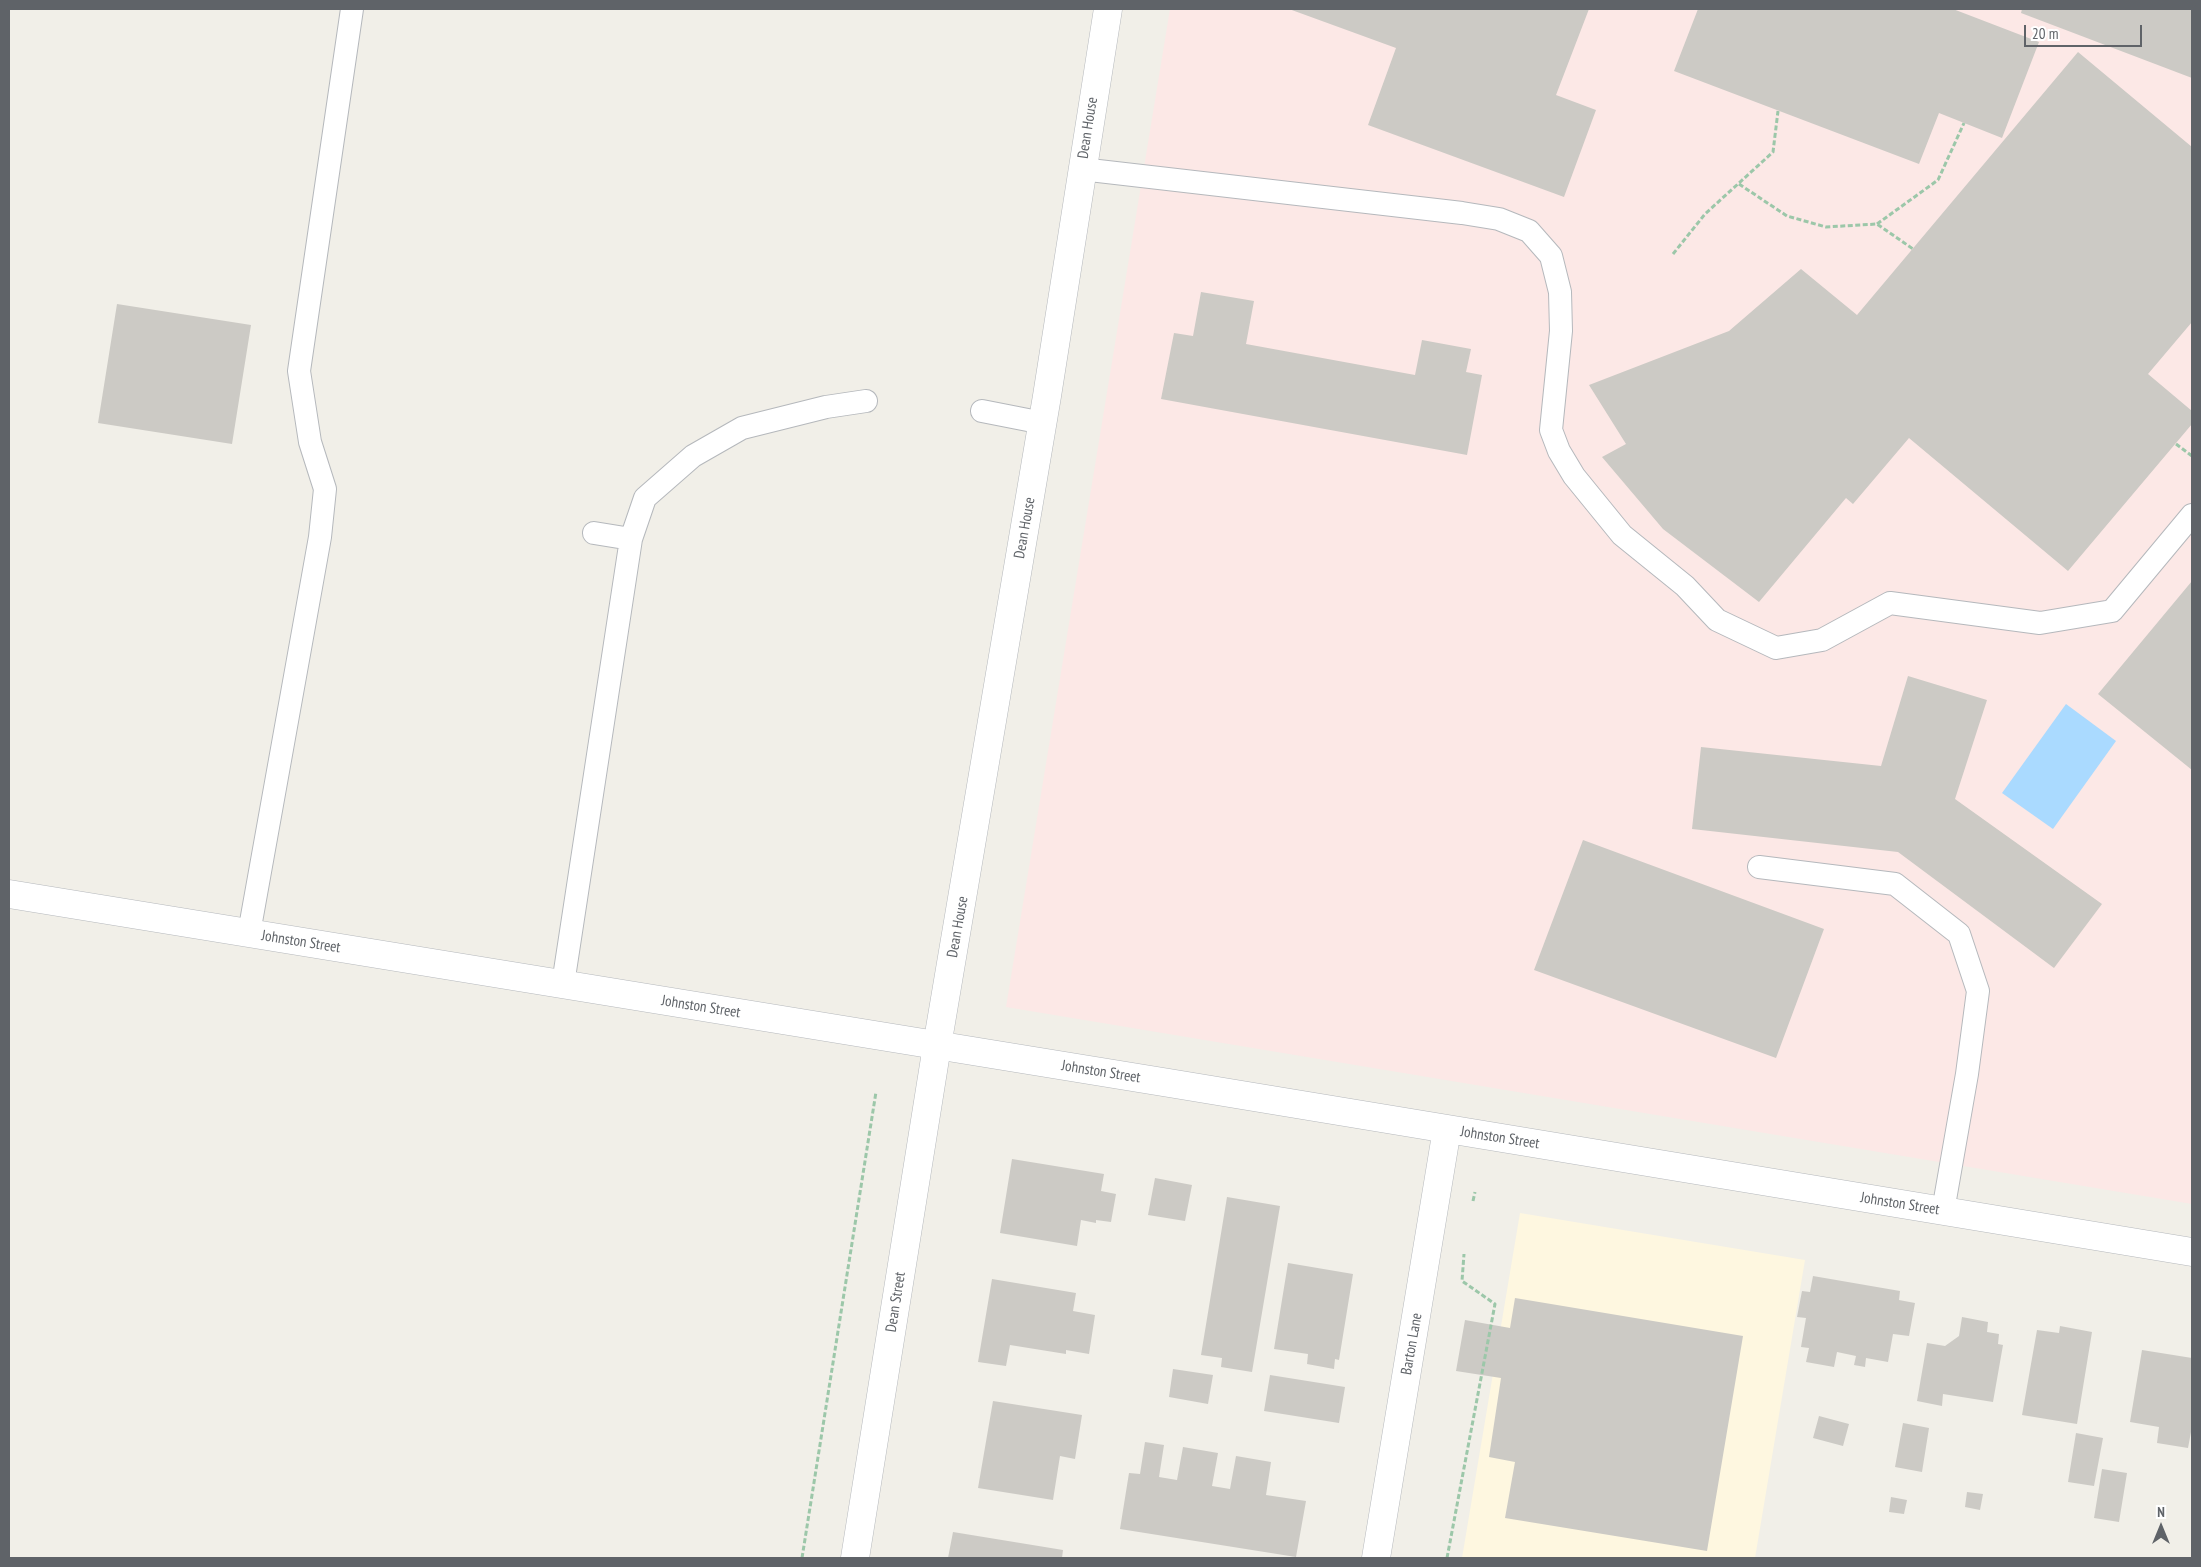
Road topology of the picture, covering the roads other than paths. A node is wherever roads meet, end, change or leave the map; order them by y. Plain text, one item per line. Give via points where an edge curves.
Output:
1 (352, 9) edge
2 (1108, 9) edge
3 (1081, 169) junction
4 (866, 401) dead end
5 (982, 411) dead end
6 (1043, 423) junction
7 (2192, 515) edge
8 (594, 533) dead end
9 (631, 539) junction
10 (1759, 867) dead end
11 (9, 894) edge
12 (249, 933) junction
13 (563, 984) junction
14 (937, 1046) junction
15 (1447, 1130) junction
16 (1943, 1211) junction
17 (2192, 1252) edge
18 (855, 1558) edge
19 (1376, 1558) edge

1 - 12 lane via 299,371 310,442 325,489 320,537
2 - 3 street, Dean House
3 - 6 street, Dean House
3 - 7 lane via 1462,213 1499,219 1529,231 1551,256 1560,292 1561,331 1551,430 1574,476 1622,535 1685,586 1717,620 1776,648 1822,640 1890,603 2040,623 2112,611
4 - 9 lane via 826,407 742,428 693,456 645,498
5 - 6 lane
6 - 14 street, Dean House
8 - 9 lane
9 - 13 lane
10 - 16 lane via 1895,884 1959,934 1978,991 1968,1074
11 - 12 street, Johnston Street
12 - 13 street, Johnston Street
13 - 14 street, Johnston Street
14 - 15 street, Johnston Street
14 - 18 street, Dean Street
15 - 16 street, Johnston Street
15 - 19 street, Barton Lane
16 - 17 street, Johnston Street

